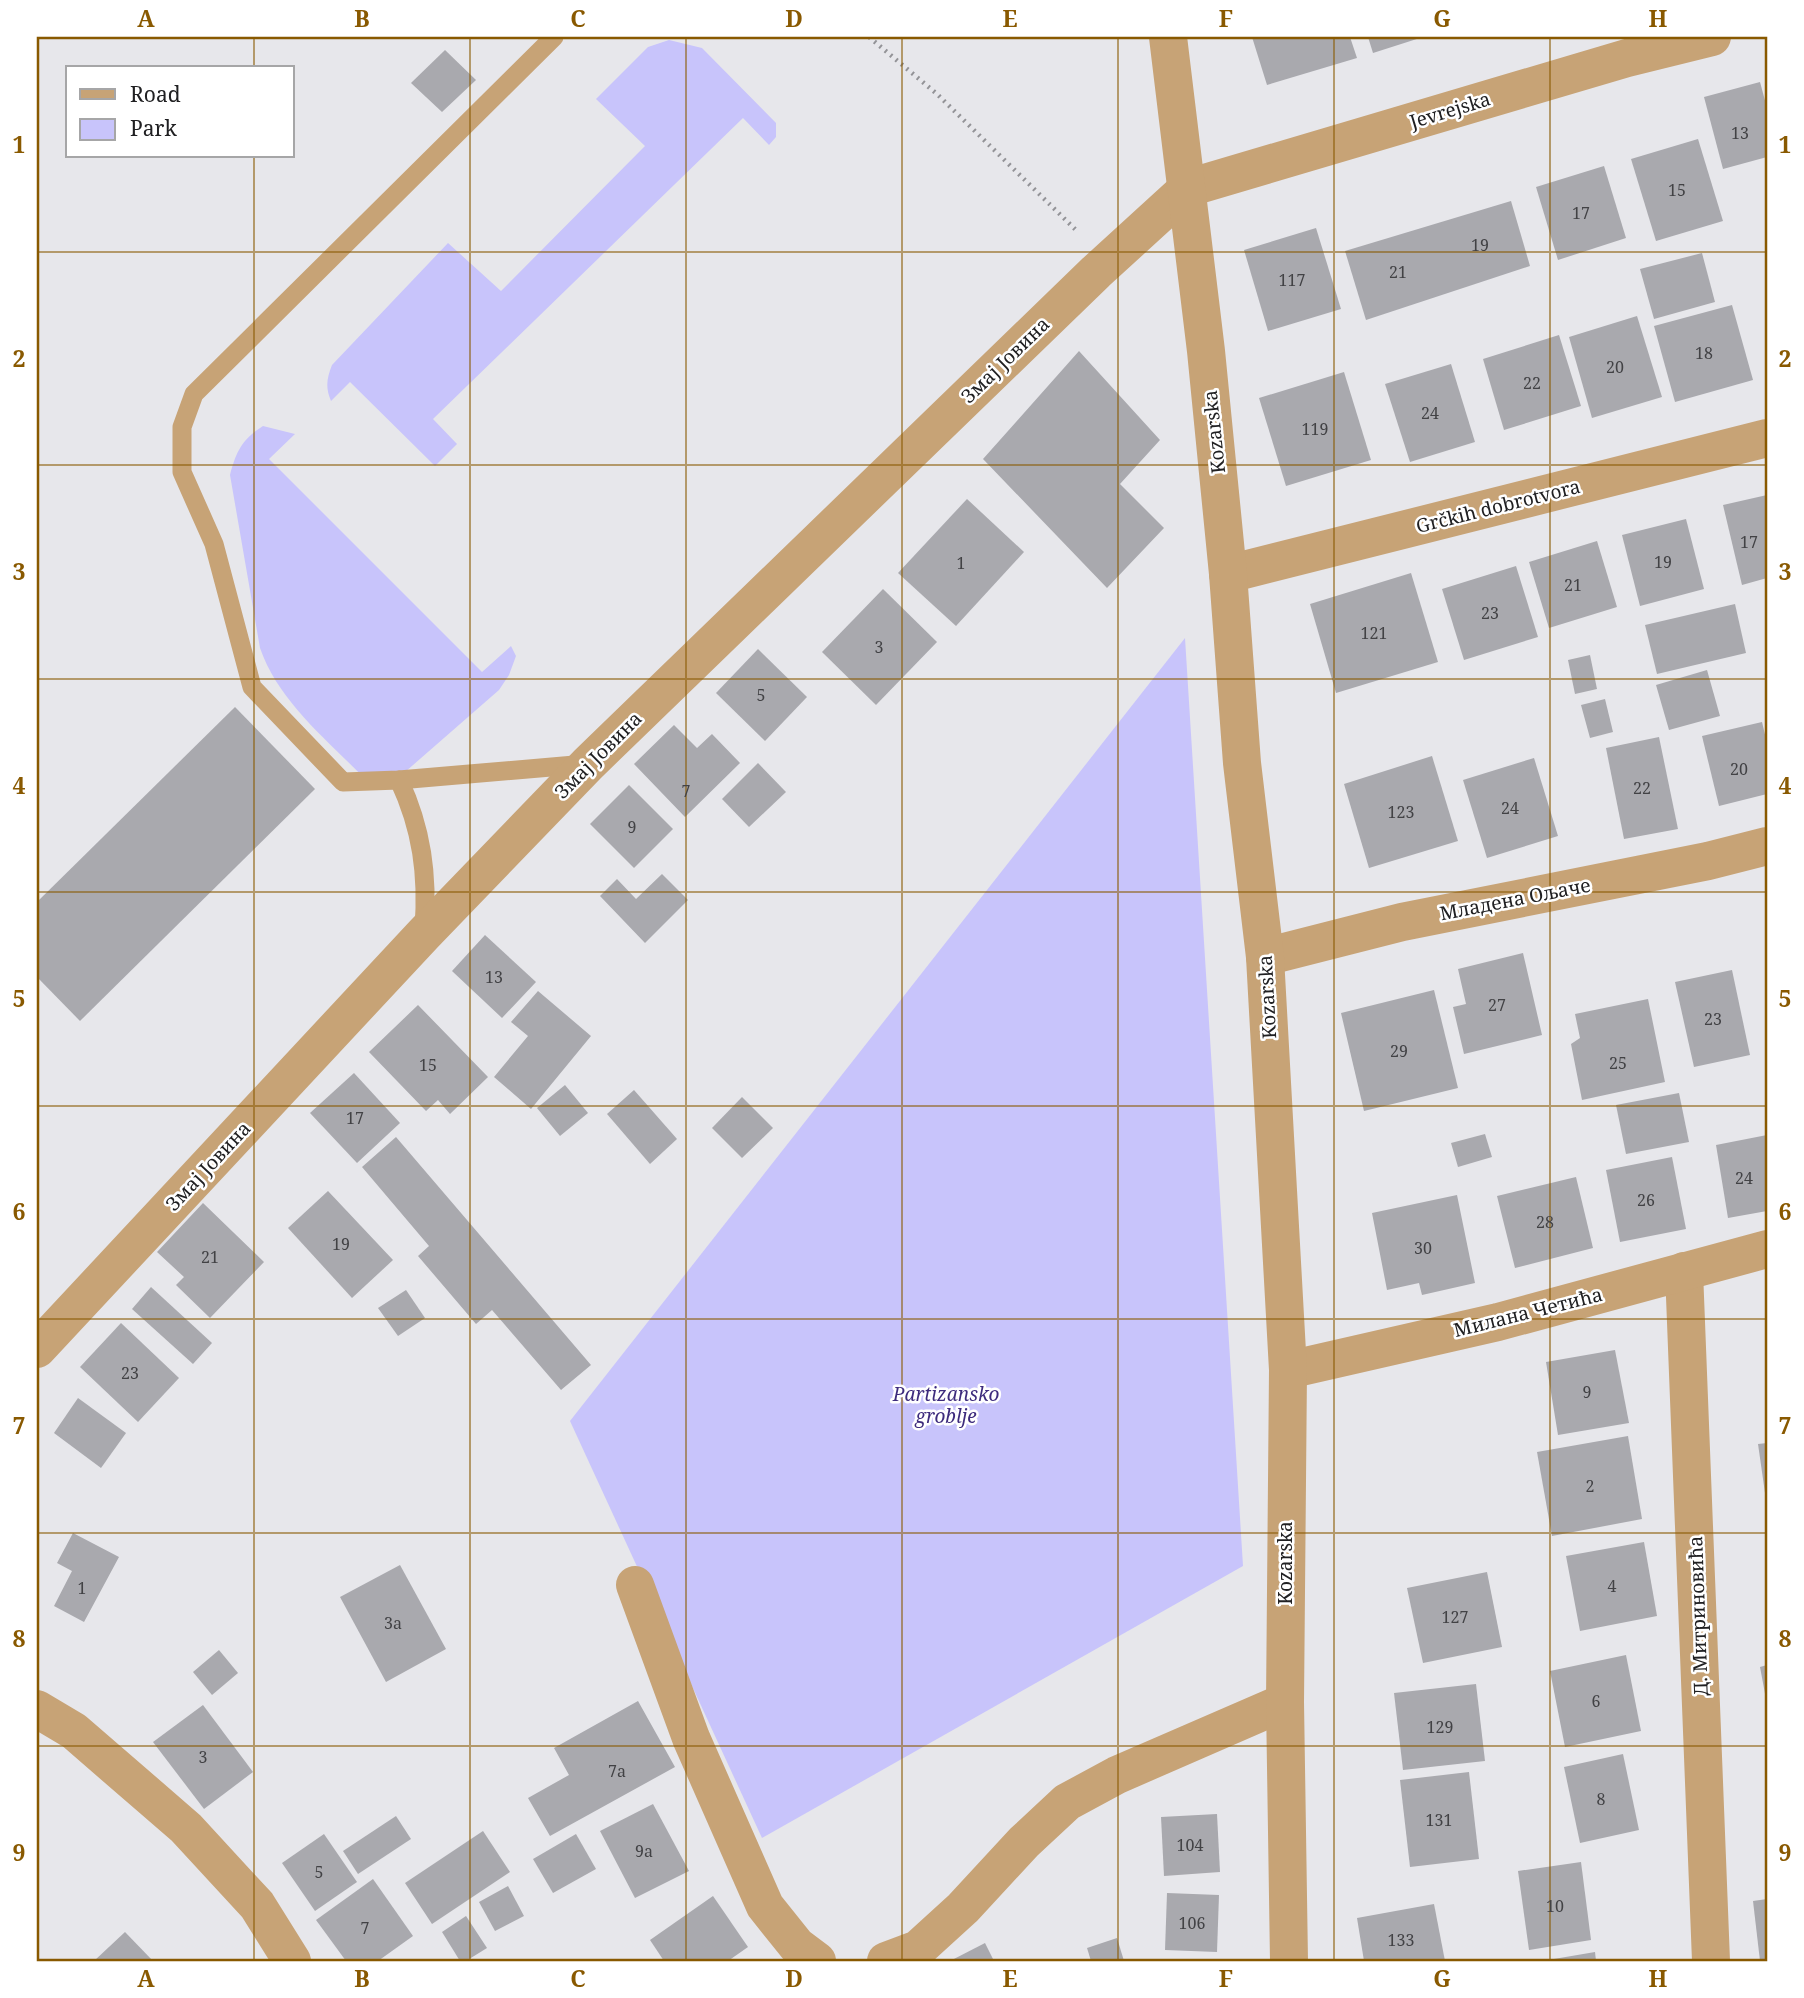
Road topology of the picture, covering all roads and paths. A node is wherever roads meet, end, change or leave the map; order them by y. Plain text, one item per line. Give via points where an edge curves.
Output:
1 (554, 37) edge
2 (869, 37) edge
3 (1168, 37) edge
4 (1712, 37) edge
5 (1188, 188) junction
6 (1108, 261) junction
7 (1767, 438) edge
8 (1228, 574) junction
9 (588, 764) junction
10 (400, 780) junction
11 (1767, 846) edge
12 (424, 934) junction
13 (1265, 957) junction
14 (1767, 1248) edge
15 (1684, 1271) junction
16 (37, 1349) edge
17 (1288, 1370) junction
18 (635, 1585) dead end
19 (1285, 1702) junction
20 (37, 1709) edge
21 (292, 1961) edge
22 (817, 1961) edge
23 (886, 1961) edge
24 (1289, 1961) edge
25 (1711, 1961) edge

1 - 10 lane via 393,200 246,339 194,394 181,427 182,472 214,544 252,687 344,782
2 - 6 path via 937,94
3 - 5 street, Kozarska
4 - 5 street, Jevrejska
5 - 6 street, Змај Јовина
5 - 8 street, Kozarska
6 - 9 street, Змај Јовина
7 - 8 street, Grčkih dobrotvora
8 - 13 street, Kozarska via 1242,763
9 - 10 lane
9 - 12 street, Змај Јовина
10 - 12 lane via 423,849 427,890
11 - 13 street, Младена Ољаче via 1402,922
12 - 16 street, Змај Јовина
13 - 17 street, Kozarska
14 - 15 street, Милана Четића
15 - 17 street, Милана Четића via 1499,1322
15 - 25 street, Д. Митриновића
17 - 19 street, Kozarska
18 - 22 street via 691,1738 765,1906 797,1946
19 - 23 street via 1117,1774 1067,1802 918,1949
19 - 24 street, Kozarska
20 - 21 street via 74,1731 186,1828 257,1905

